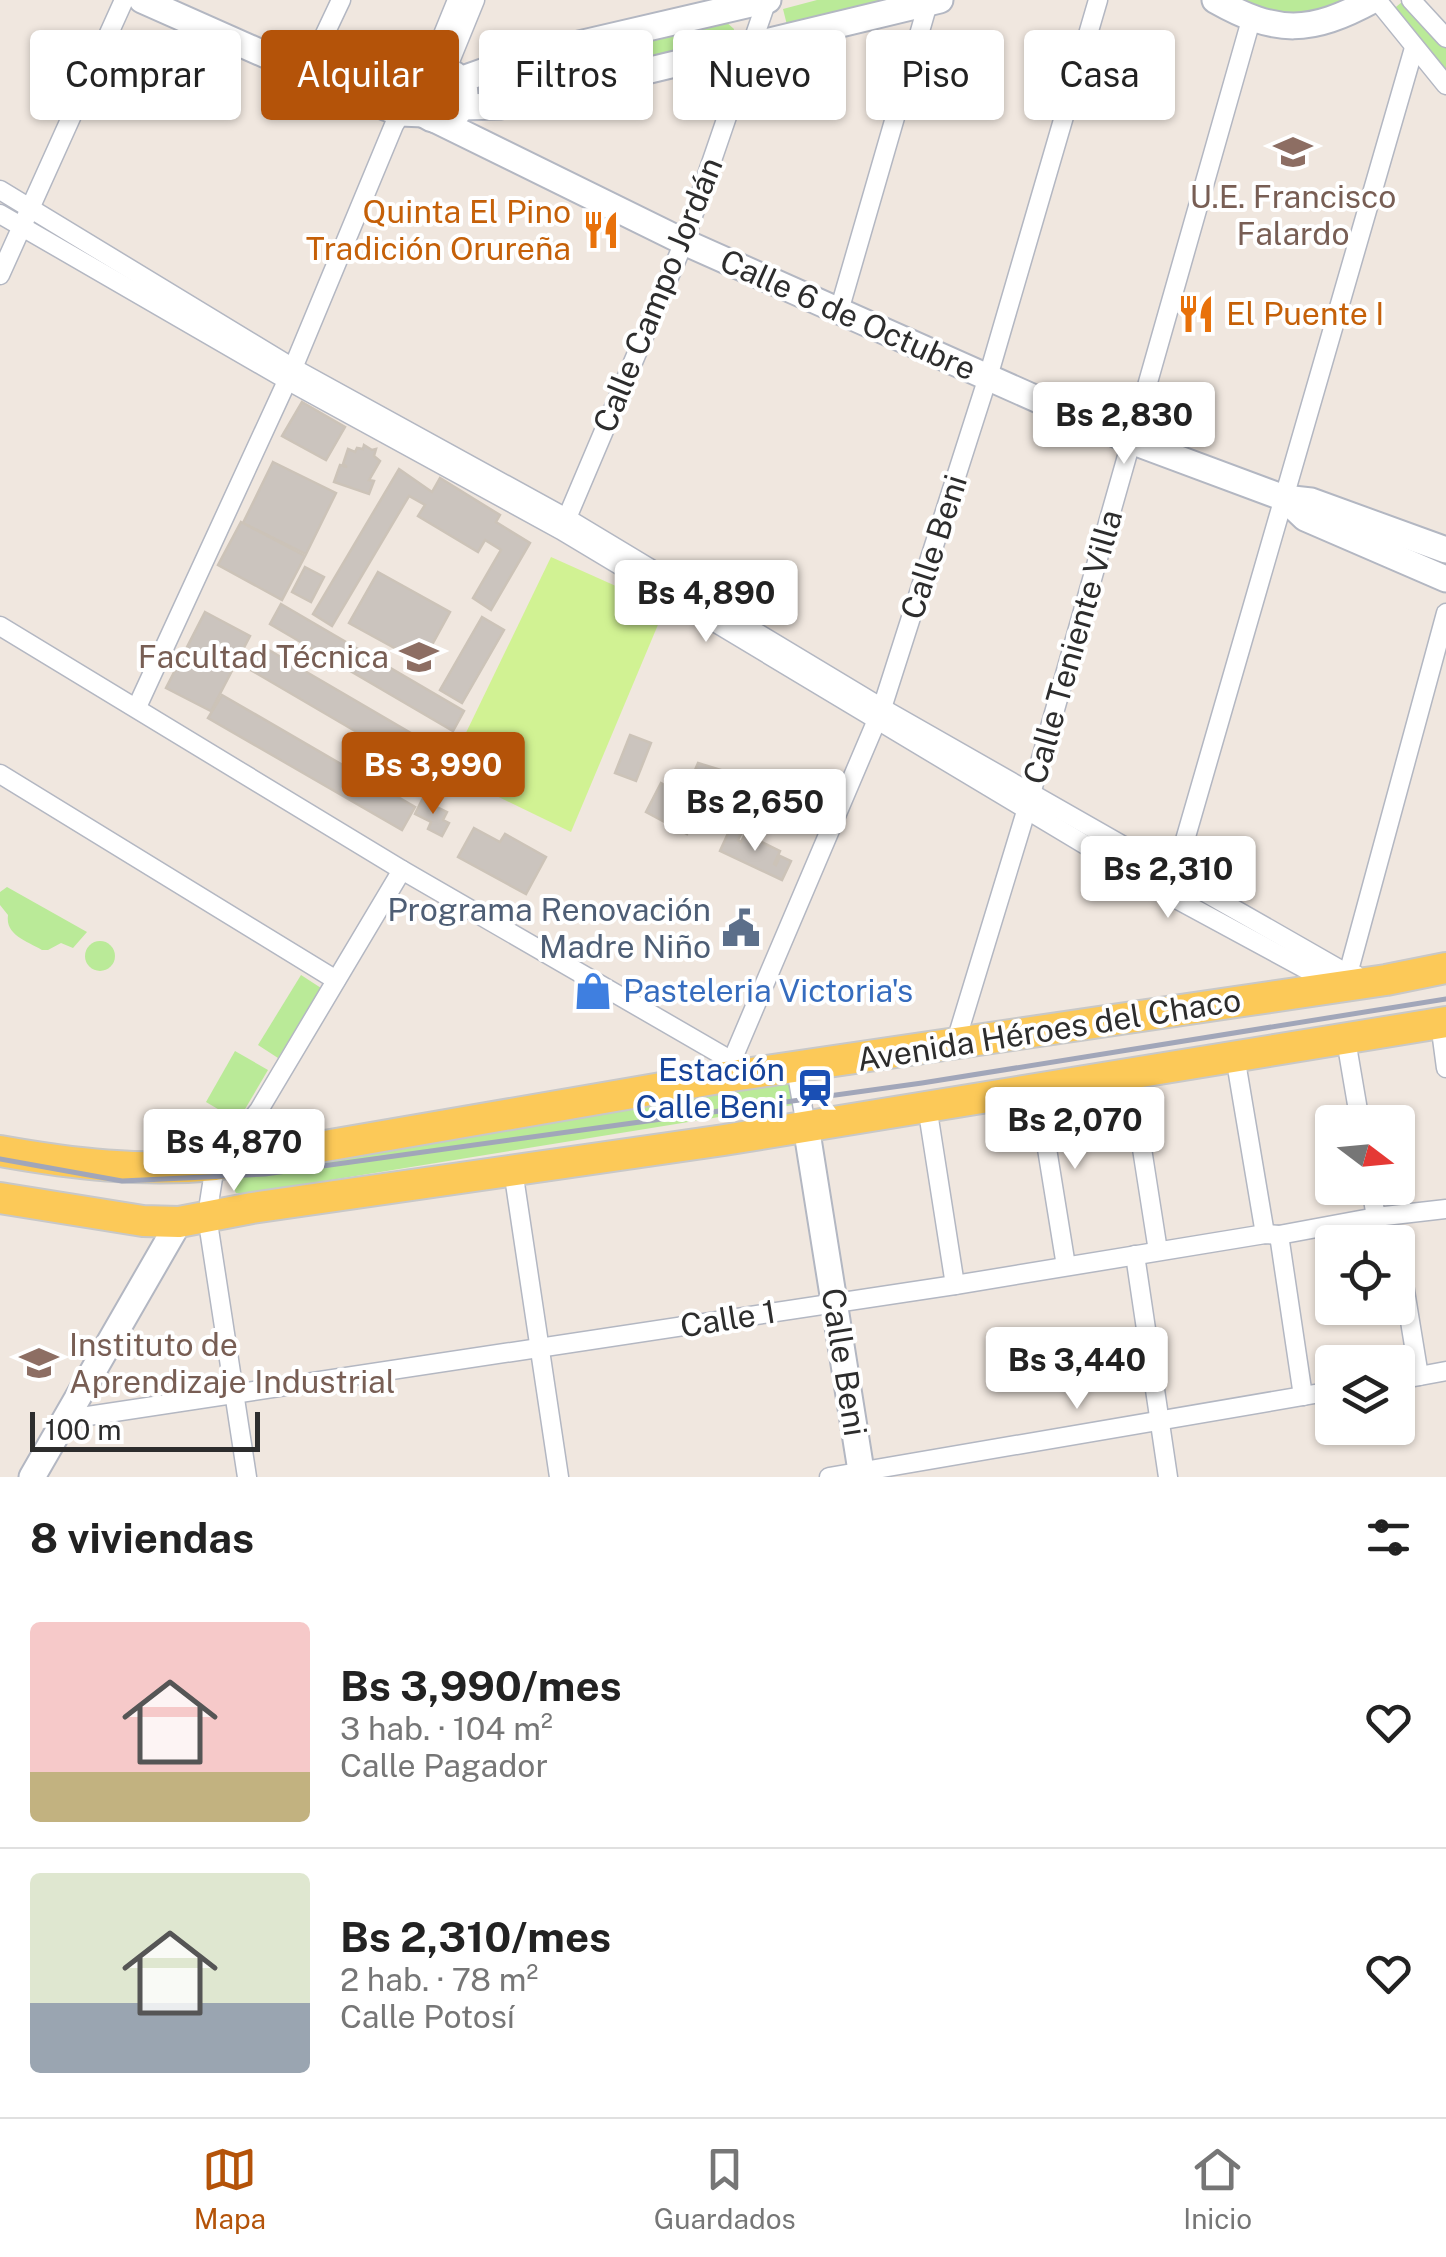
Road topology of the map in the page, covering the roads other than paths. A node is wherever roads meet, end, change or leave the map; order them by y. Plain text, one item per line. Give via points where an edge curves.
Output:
1 (124, 0) edge
2 (142, 0) edge
3 (341, 0) edge
4 (457, 0) edge
5 (475, 0) edge
6 (767, 0) edge
7 (1098, 0) edge
8 (1215, 0) edge
9 (1375, 0) edge
10 (1412, 0) edge
11 (932, 1) edge
12 (1251, 20) junction
13 (327, 30) edge
14 (450, 30) edge
15 (757, 30) edge
16 (811, 30) edge
17 (459, 38) edge
18 (1446, 38) edge
19 (1414, 48) junction
20 (261, 54) edge
21 (673, 64) edge
22 (1446, 85) edge
23 (459, 86) edge
24 (459, 100) edge
25 (422, 120) edge
26 (456, 120) edge
27 (726, 120) edge
28 (0, 190) edge
29 (28, 208) junction
30 (0, 214) edge
31 (20, 227) junction
32 (684, 242) junction
33 (0, 275) edge
34 (840, 311) junction
35 (290, 374) junction
36 (988, 377) junction
37 (1131, 441) junction
38 (1284, 498) junction
39 (564, 524) junction
40 (1446, 550) edge
41 (1446, 579) edge
42 (1446, 613) edge
43 (0, 626) edge
44 (136, 707) junction
45 (878, 713) junction
46 (0, 774) edge
47 (1030, 800) junction
48 (402, 870) junction
49 (1171, 886) junction
50 (1446, 968) edge
51 (336, 980) junction
52 (1343, 980) junction
53 (1443, 1022) edge
54 (1346, 1040) junction
55 (956, 1042) junction
56 (1235, 1056) junction
57 (1446, 1068) edge
58 (796, 1069) junction
59 (737, 1071) junction
60 (1130, 1072) junction
61 (1037, 1087) junction
62 (1357, 1105) edge
63 (926, 1106) junction
64 (806, 1126) junction
65 (0, 1150) edge
66 (215, 1165) junction
67 (513, 1170) junction
68 (0, 1198) edge
69 (1379, 1205) edge
70 (1446, 1208) edge
71 (1384, 1217) junction
72 (193, 1219) junction
73 (1388, 1225) edge
74 (1272, 1234) junction
75 (1158, 1250) junction
76 (1135, 1255) junction
77 (1066, 1266) junction
78 (955, 1284) junction
79 (834, 1303) junction
80 (1410, 1325) edge
81 (539, 1348) junction
82 (1446, 1372) edge
83 (1419, 1376) junction
84 (1415, 1377) edge
85 (1315, 1394) edge
86 (235, 1396) junction
87 (1302, 1396) junction
88 (68, 1419) junction
89 (1160, 1422) junction
90 (862, 1475) edge
91 (32, 1477) edge
92 (247, 1477) edge
93 (558, 1477) edge
94 (829, 1477) edge
95 (1168, 1477) edge

1 - 29 street
2 - 20 street
3 - 13 street
4 - 14 street
5 - 17 street
6 - 15 street, Calle Campo Jordán
6 - 23 street via 526,56
7 - 36 street, Calle Beni
8 - 12 street
9 - 12 street via 1337,19 1294,26
9 - 19 street
10 - 18 street
11 - 16 street
11 - 34 street
12 - 37 street, Calle Teniente Villa
19 - 22 street
19 - 38 street
21 - 24 street via 501,106
25 - 35 street
26 - 32 street, Calle 6 de Octubre via 474,139
27 - 32 street, Calle Campo Jordán
28 - 29 street
29 - 31 street
29 - 35 street
30 - 31 street
31 - 33 street
31 - 35 street
32 - 34 street, Calle 6 de Octubre
32 - 39 street, Calle Campo Jordán
34 - 36 street, Calle 6 de Octubre
35 - 39 street
35 - 44 street
36 - 37 street, Calle 6 de Octubre
36 - 45 street, Calle Beni
37 - 38 street, Calle 6 de Octubre
37 - 47 street, Calle Teniente Villa
38 - 40 street via 1312,501
38 - 41 street via 1305,518
38 - 49 street
39 - 45 street
42 - 52 street
43 - 44 street
44 - 48 street
45 - 47 street
45 - 59 street, Calle Beni
46 - 51 street
47 - 49 street
47 - 55 street, Calle Teniente Villa
48 - 51 street
48 - 59 street
49 - 52 street
50 - 52 main road, Avenida Héroes del Chaco
51 - 66 street via 258,1110
52 - 55 main road, Avenida Héroes del Chaco
53 - 54 main road, Avenida Héroes del Chaco
53 - 57 street
54 - 56 main road, Avenida Héroes del Chaco
54 - 62 street
55 - 58 main road, Avenida Héroes del Chaco
56 - 60 main road, Avenida Héroes del Chaco
56 - 74 street
58 - 59 main road, Avenida Héroes del Chaco
58 - 64 street, Calle Beni
59 - 66 main road, Avenida Héroes del Chaco
60 - 61 main road, Avenida Héroes del Chaco
60 - 75 street
61 - 63 main road, Avenida Héroes del Chaco
61 - 77 street
63 - 64 main road, Avenida Héroes del Chaco
63 - 78 street
64 - 67 main road, Avenida Héroes del Chaco
64 - 79 street, Calle Beni
65 - 66 main road, Avenida Héroes del Chaco via 109,1167
66 - 72 main road
67 - 72 main road, Avenida Héroes del Chaco
67 - 81 street
68 - 72 main road, Avenida Héroes del Chaco via 144,1221
69 - 71 street
70 - 71 street, Calle 1
71 - 73 street
71 - 74 street, Calle 1
72 - 86 street
72 - 88 street
74 - 75 street, Calle 1
74 - 87 street
75 - 76 street, Calle 1
76 - 77 street, Calle 1
76 - 89 street
77 - 78 street, Calle 1
78 - 79 street, Calle 1
79 - 81 street, Calle 1
79 - 90 street, Calle Beni
80 - 83 street
81 - 86 street, Calle 1
81 - 93 street
82 - 83 street
83 - 84 street
85 - 87 street
86 - 88 street, Calle 1
86 - 92 street
87 - 89 street
88 - 91 street
89 - 90 street
89 - 95 street
90 - 94 street

